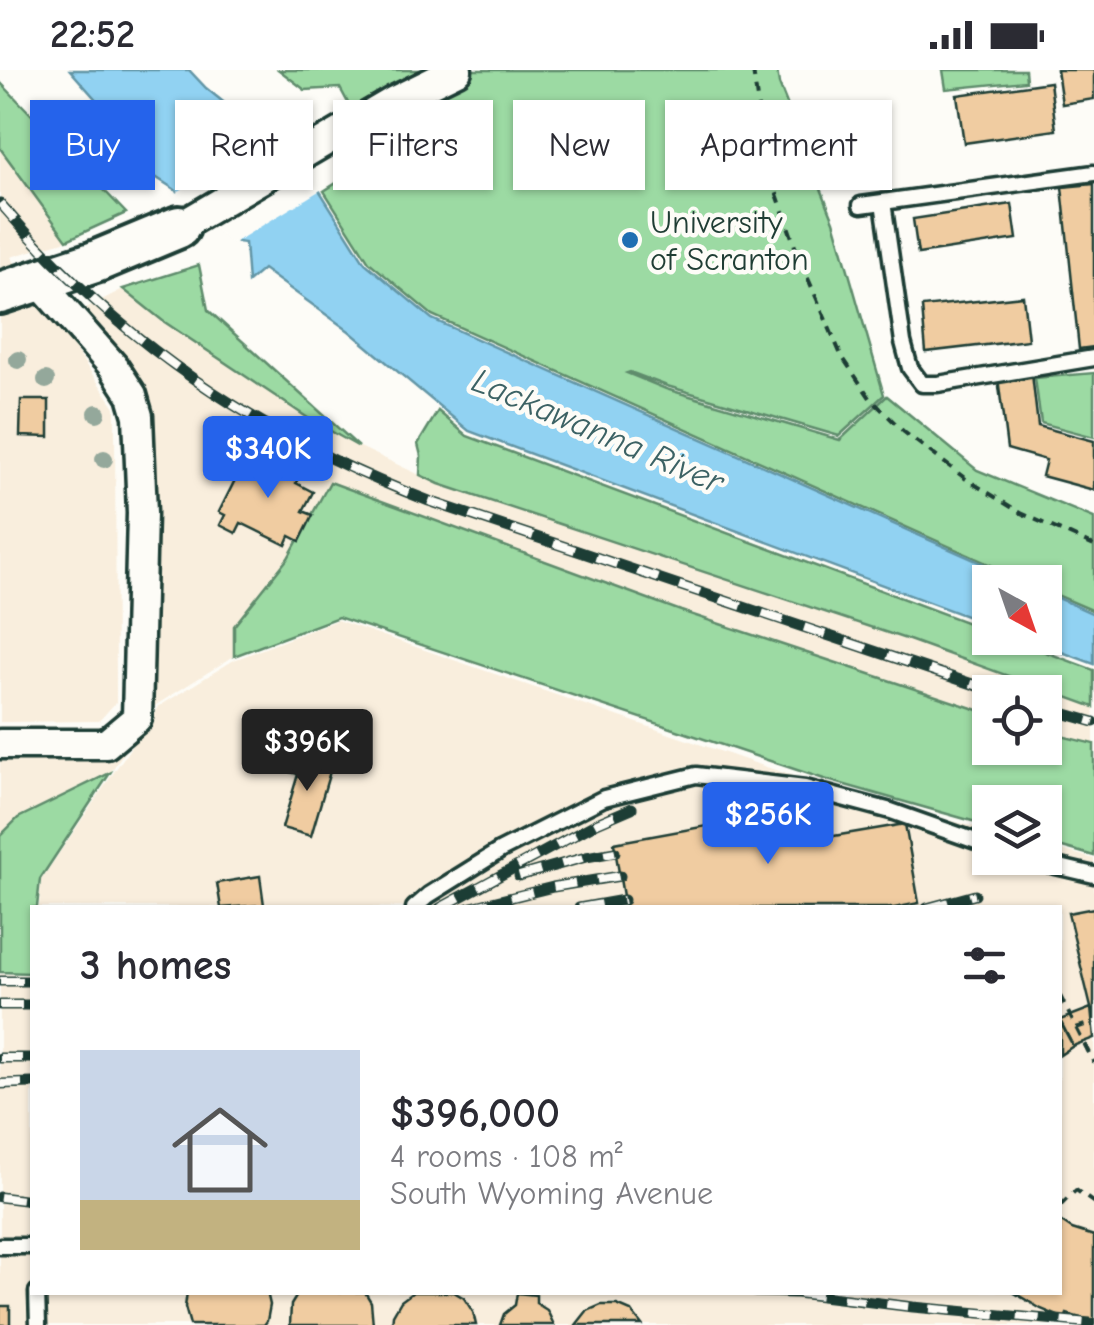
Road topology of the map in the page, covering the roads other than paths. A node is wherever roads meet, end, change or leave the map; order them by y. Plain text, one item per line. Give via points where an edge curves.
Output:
1 (457, 70) edge
2 (1094, 174) edge
3 (884, 202) junction
4 (862, 206) dead end
5 (179, 227) joint
6 (39, 282) junction
7 (0, 292) edge
8 (1094, 358) edge
9 (0, 744) edge
10 (972, 840) edge
11 (1062, 867) edge
12 (1094, 875) edge
13 (417, 905) edge
14 (0, 1246) edge
15 (30, 1246) edge
16 (37, 1295) edge
17 (38, 1325) edge

1 - 5 street
2 - 3 lane
3 - 4 lane
3 - 8 lane via 903,342 922,384
5 - 6 street
6 - 7 street
6 - 9 street via 113,366 138,416 137,718 106,744
10 - 13 lane via 806,788 696,775 604,798 501,850
11 - 12 lane
14 - 15 lane
16 - 17 lane

